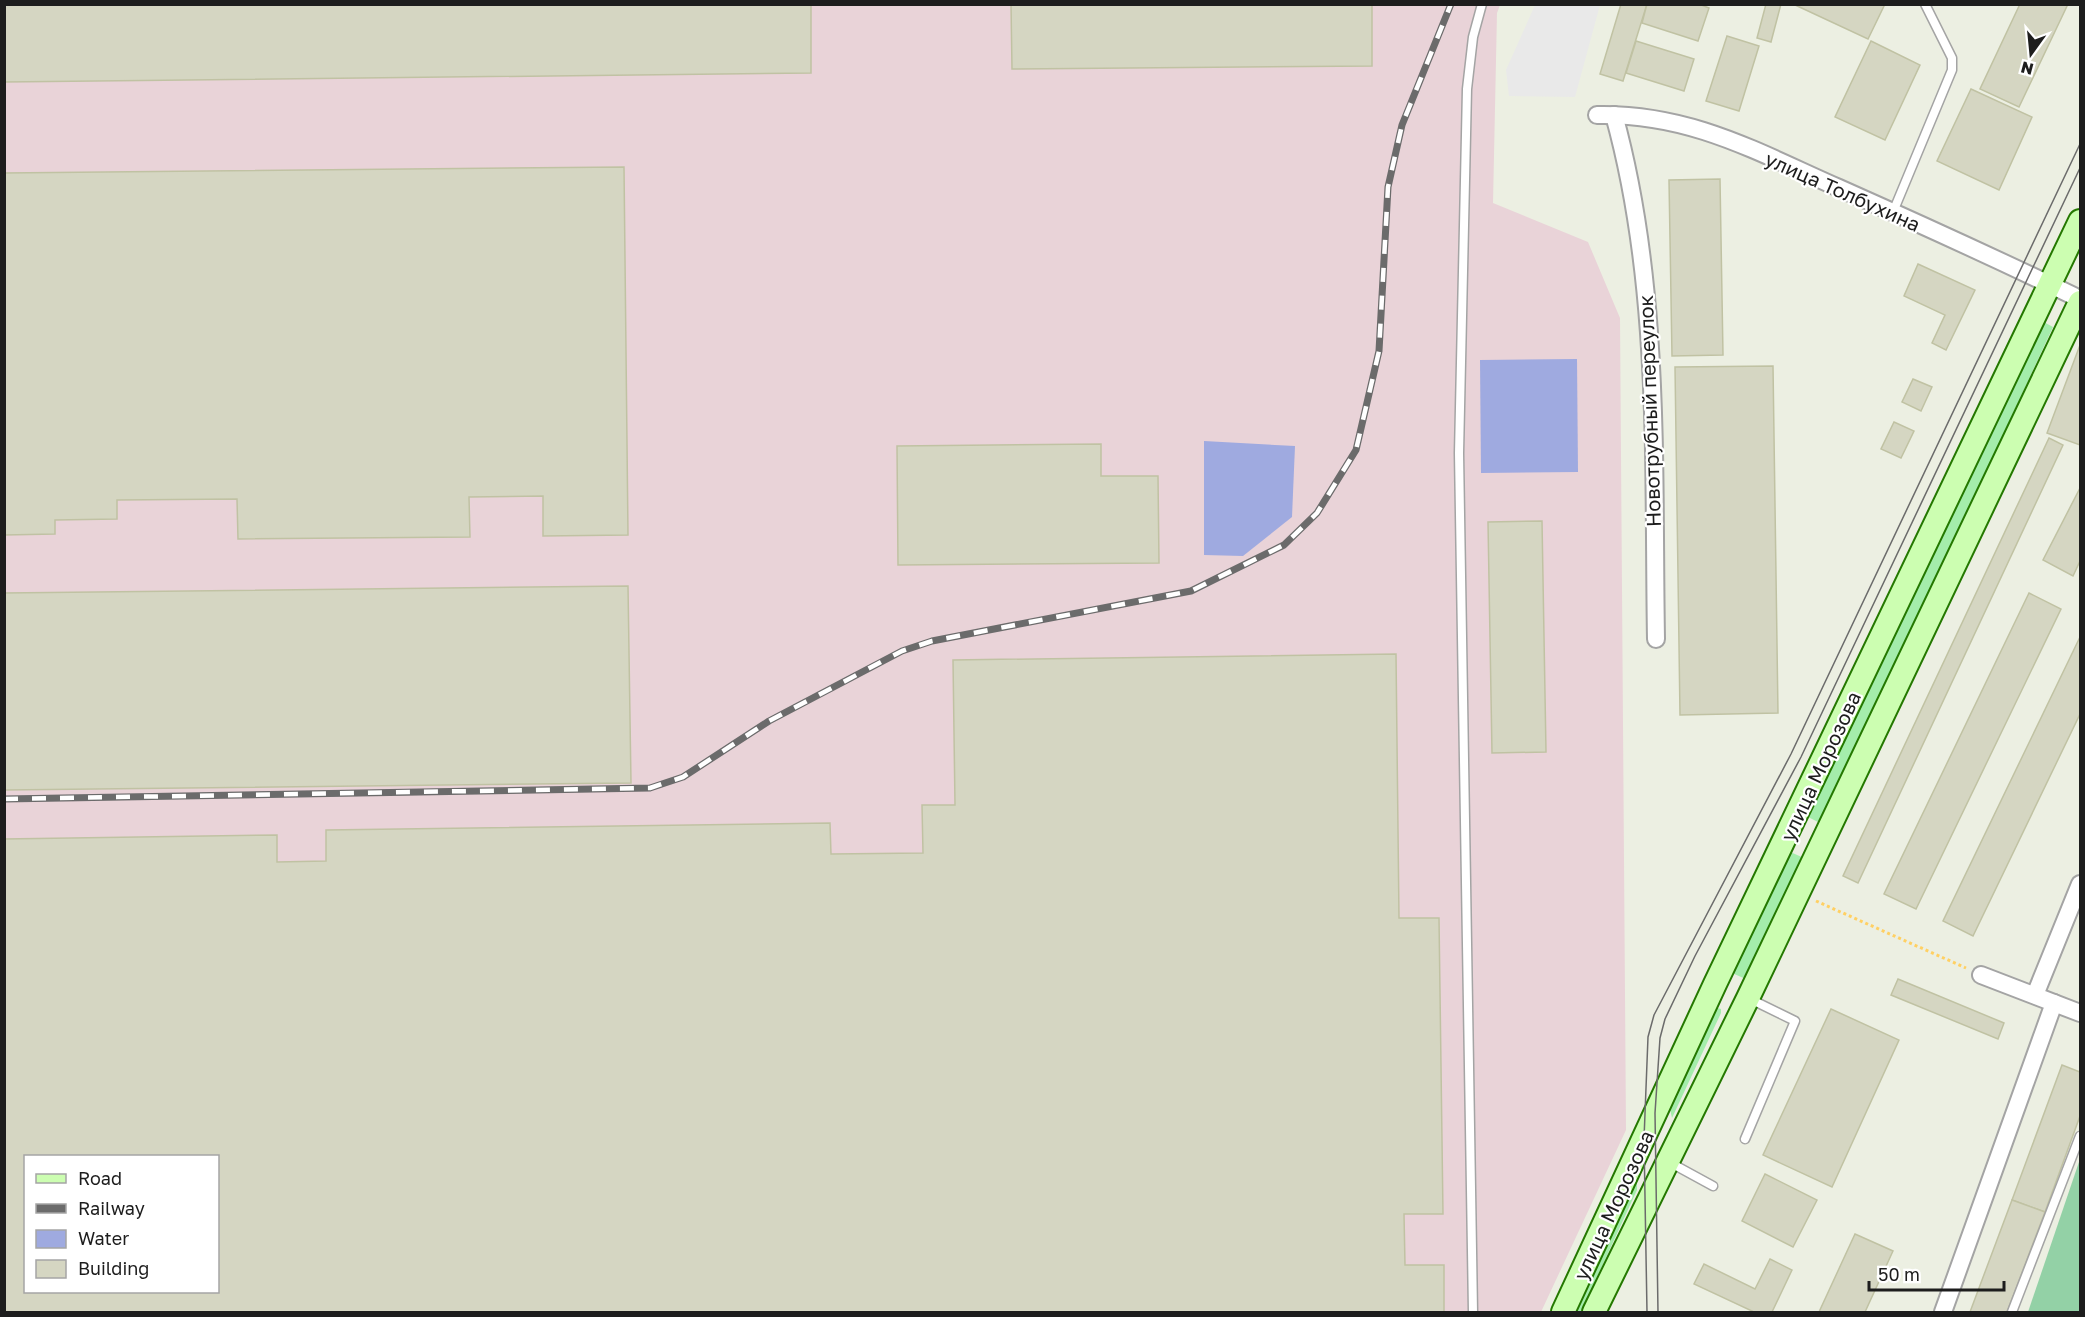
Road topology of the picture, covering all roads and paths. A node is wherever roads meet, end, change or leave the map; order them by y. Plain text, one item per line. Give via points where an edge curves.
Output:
1 (1482, 4) edge
2 (1925, 4) edge
3 (1605, 115) joint
4 (1893, 212) junction
5 (2080, 221) edge
6 (2050, 285) junction
7 (2080, 301) edge
8 (1656, 639) dead end
9 (1790, 829) junction
10 (1822, 842) junction
11 (2080, 885) edge
12 (1797, 893) junction
13 (1982, 975) joint
14 (1715, 984) junction
15 (2035, 995) junction
16 (1748, 998) junction
17 (2054, 1003) junction
18 (2080, 1013) edge
19 (2080, 1136) edge
20 (1745, 1139) dead end
21 (1668, 1161) junction
22 (1713, 1186) dead end
23 (1473, 1312) edge
24 (1563, 1312) edge
25 (1594, 1312) edge
26 (1943, 1312) edge
27 (2012, 1312) edge

1 - 23 lane via 1467,89 1459,453
2 - 4 lane via 1952,58 1952,70
3 - 4 street, улица Толбухина via 1639,115 1698,128
3 - 8 street, Новотрубный переулок via 1630,172 1650,330
4 - 6 street, улица Толбухина
5 - 6 main road, улица Морозова
6 - 7 street, улица Толбухина
6 - 9 main road, улица Морозова
7 - 10 main road, улица Морозова
9 - 10 main road
9 - 14 main road, улица Морозова
10 - 12 main road, улица Морозова
11 - 15 street
12 - 13 path
12 - 16 main road, улица Морозова
13 - 15 street
14 - 16 main road
14 - 24 main road, улица Морозова
15 - 17 street
16 - 20 lane via 1795,1021
16 - 21 main road, улица Морозова
17 - 18 street
17 - 26 street
19 - 27 lane
21 - 22 lane
21 - 25 main road, улица Морозова

